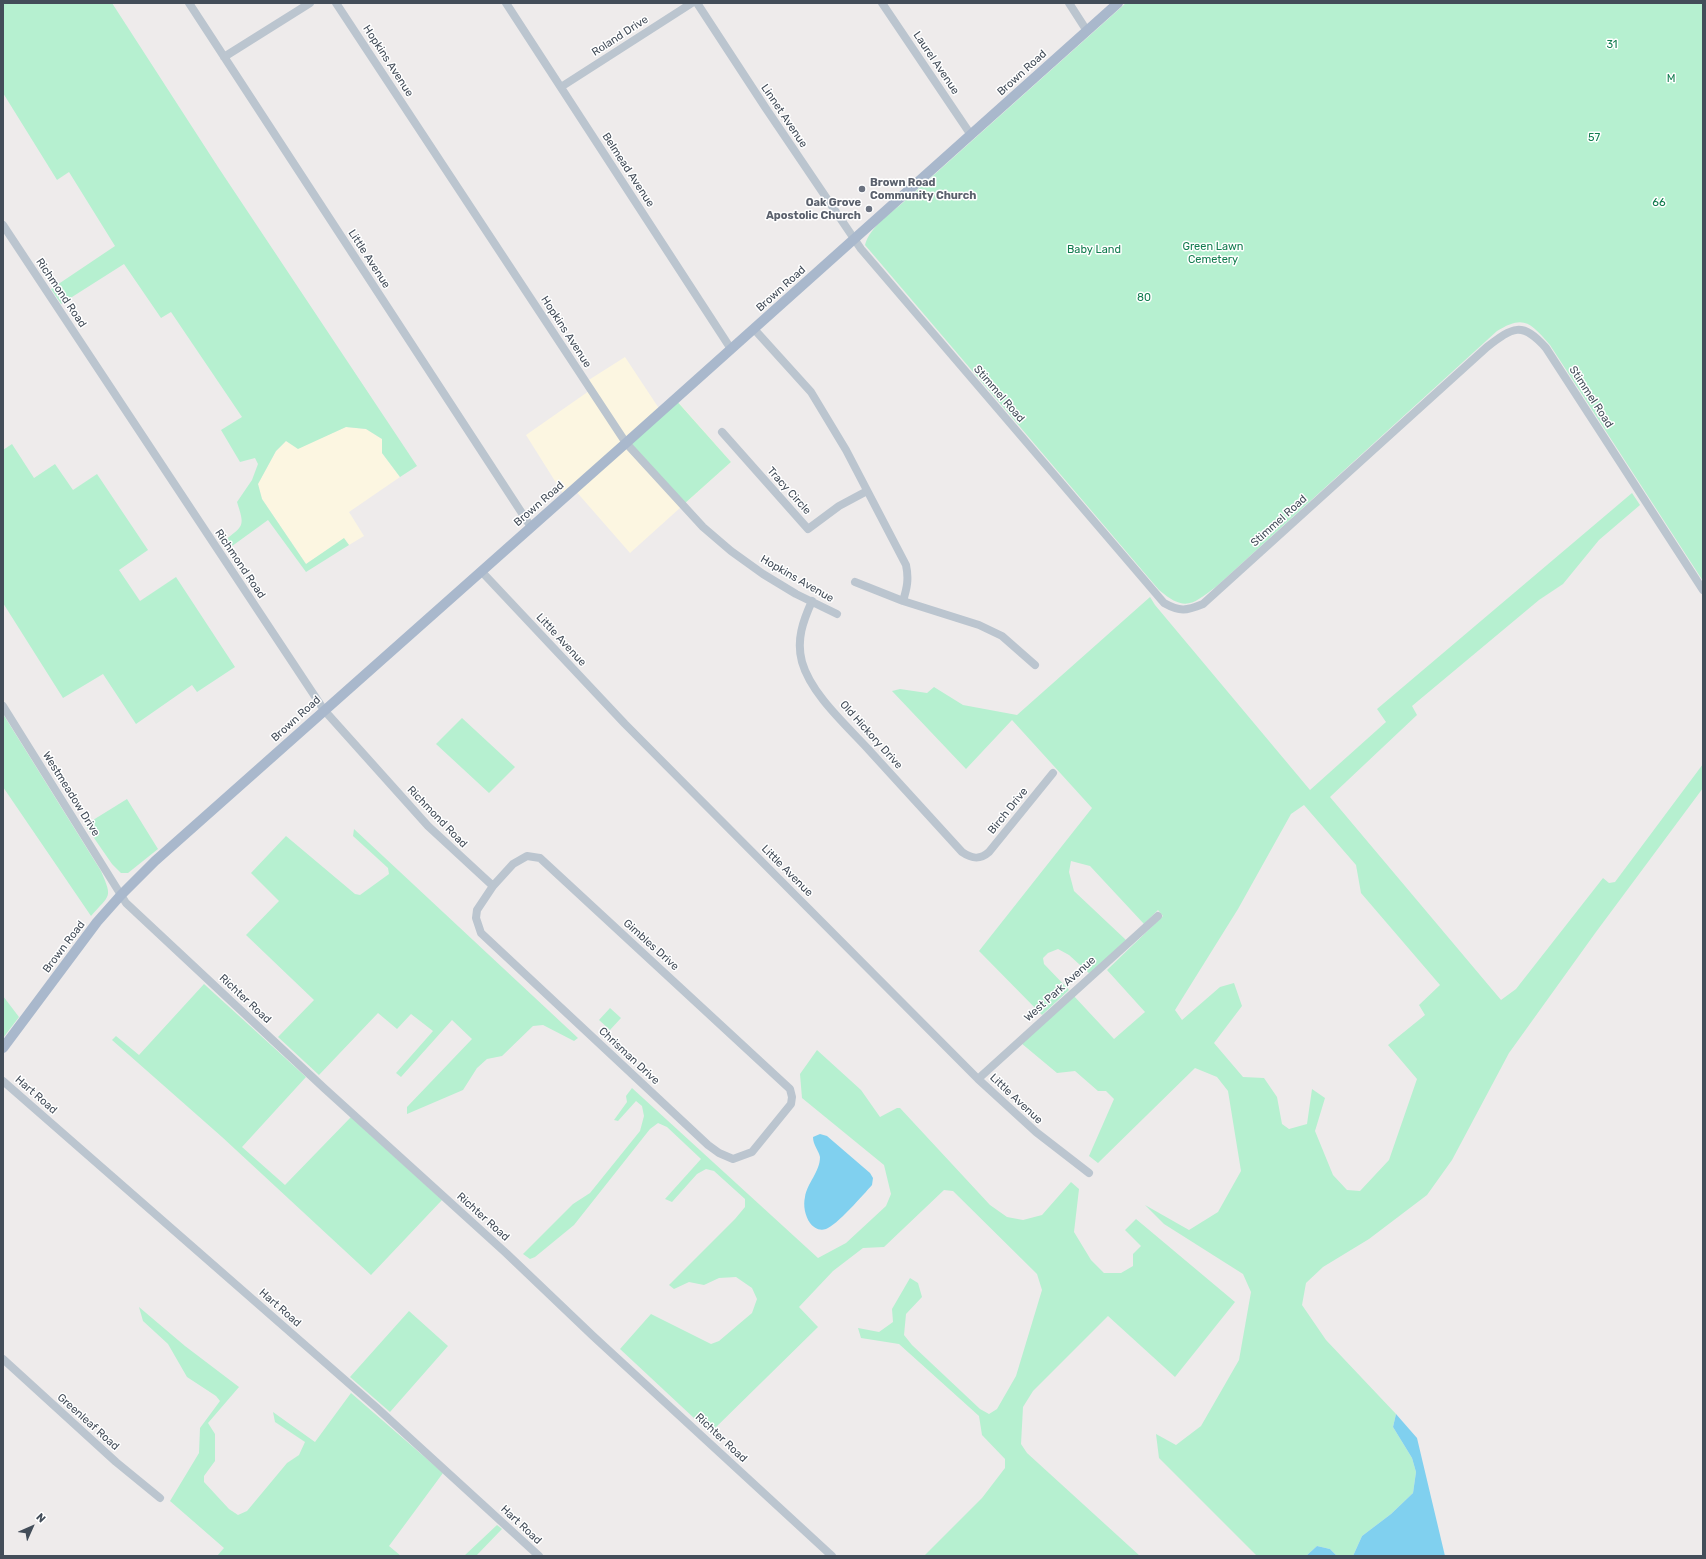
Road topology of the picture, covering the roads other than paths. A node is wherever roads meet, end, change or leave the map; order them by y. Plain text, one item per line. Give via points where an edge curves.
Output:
1 (189, 3) edge
2 (310, 3) edge
3 (336, 3) edge
4 (506, 3) edge
5 (692, 3) edge
6 (697, 3) edge
7 (882, 3) edge
8 (1069, 3) edge
9 (1118, 3) edge
10 (1087, 31) junction
11 (224, 57) junction
12 (561, 87) junction
13 (971, 135) junction
14 (3, 226) edge
15 (854, 240) junction
16 (754, 329) junction
17 (731, 349) junction
18 (722, 432) dead end
19 (626, 444) junction
20 (867, 491) junction
21 (531, 527) junction
22 (482, 572) junction
23 (855, 582) dead end
24 (1703, 590) edge
25 (812, 601) junction
26 (903, 601) junction
27 (838, 614) dead end
28 (1035, 665) dead end
29 (3, 706) edge
30 (324, 710) junction
31 (1053, 773) dead end
32 (977, 858) joint
33 (493, 886) junction
34 (121, 895) junction
35 (1158, 916) dead end
36 (3, 1048) edge
37 (978, 1079) junction
38 (3, 1081) edge
39 (790, 1089) joint
40 (1088, 1173) dead end
41 (3, 1359) edge
42 (160, 1498) dead end
43 (539, 1556) edge
44 (832, 1556) edge

1 - 11 street, Little Avenue
2 - 11 street
3 - 19 street, Hopkins Avenue
4 - 12 street, Belmead Avenue
5 - 12 street, Roland Drive
6 - 15 street, Linnet Avenue
7 - 13 street, Laurel Avenue
8 - 10 street
9 - 10 main road, Brown Road
10 - 13 main road, Brown Road
11 - 21 street, Little Avenue
12 - 17 street, Belmead Avenue
13 - 15 main road, Brown Road
14 - 30 street, Richmond Road
15 - 16 main road, Brown Road
15 - 24 street, Stimmel Road via 1164,603 1176,610 1190,610 1203,604 1487,347 1507,332 1521,329 1534,334 1546,348
16 - 17 main road, Brown Road
16 - 20 street via 811,392
17 - 19 main road, Brown Road
18 - 20 street, Tracy Circle via 808,529 826,515
19 - 21 main road, Brown Road
19 - 25 street, Hopkins Avenue via 703,527 763,574
20 - 26 street via 906,566 908,587
21 - 22 main road, Brown Road
22 - 30 main road, Brown Road
22 - 37 street, Little Avenue via 642,741
23 - 26 street
25 - 27 street, Hopkins Avenue
25 - 32 street, Old Hickory Drive via 802,625 799,645 802,663 809,680 962,852 969,857
26 - 28 street via 979,625 1002,636
29 - 34 street, Westmeadow Drive
30 - 33 street, Richmond Road via 428,826
30 - 34 main road, Brown Road via 163,853
31 - 32 street, Birch Drive via 989,852
33 - 39 street, Gimbles Drive via 513,864 527,856 540,858
33 - 39 street, Chrisman Drive via 477,910 476,918 481,933 719,1153 733,1159 752,1152 791,1104
34 - 36 main road, Brown Road via 88,934
34 - 44 street, Richter Road via 126,903 324,1088
35 - 37 street, West Park Avenue
37 - 40 street, Little Avenue via 1036,1132
38 - 43 street, Hart Road via 365,1397
41 - 42 street, Greenleaf Road via 116,1462

